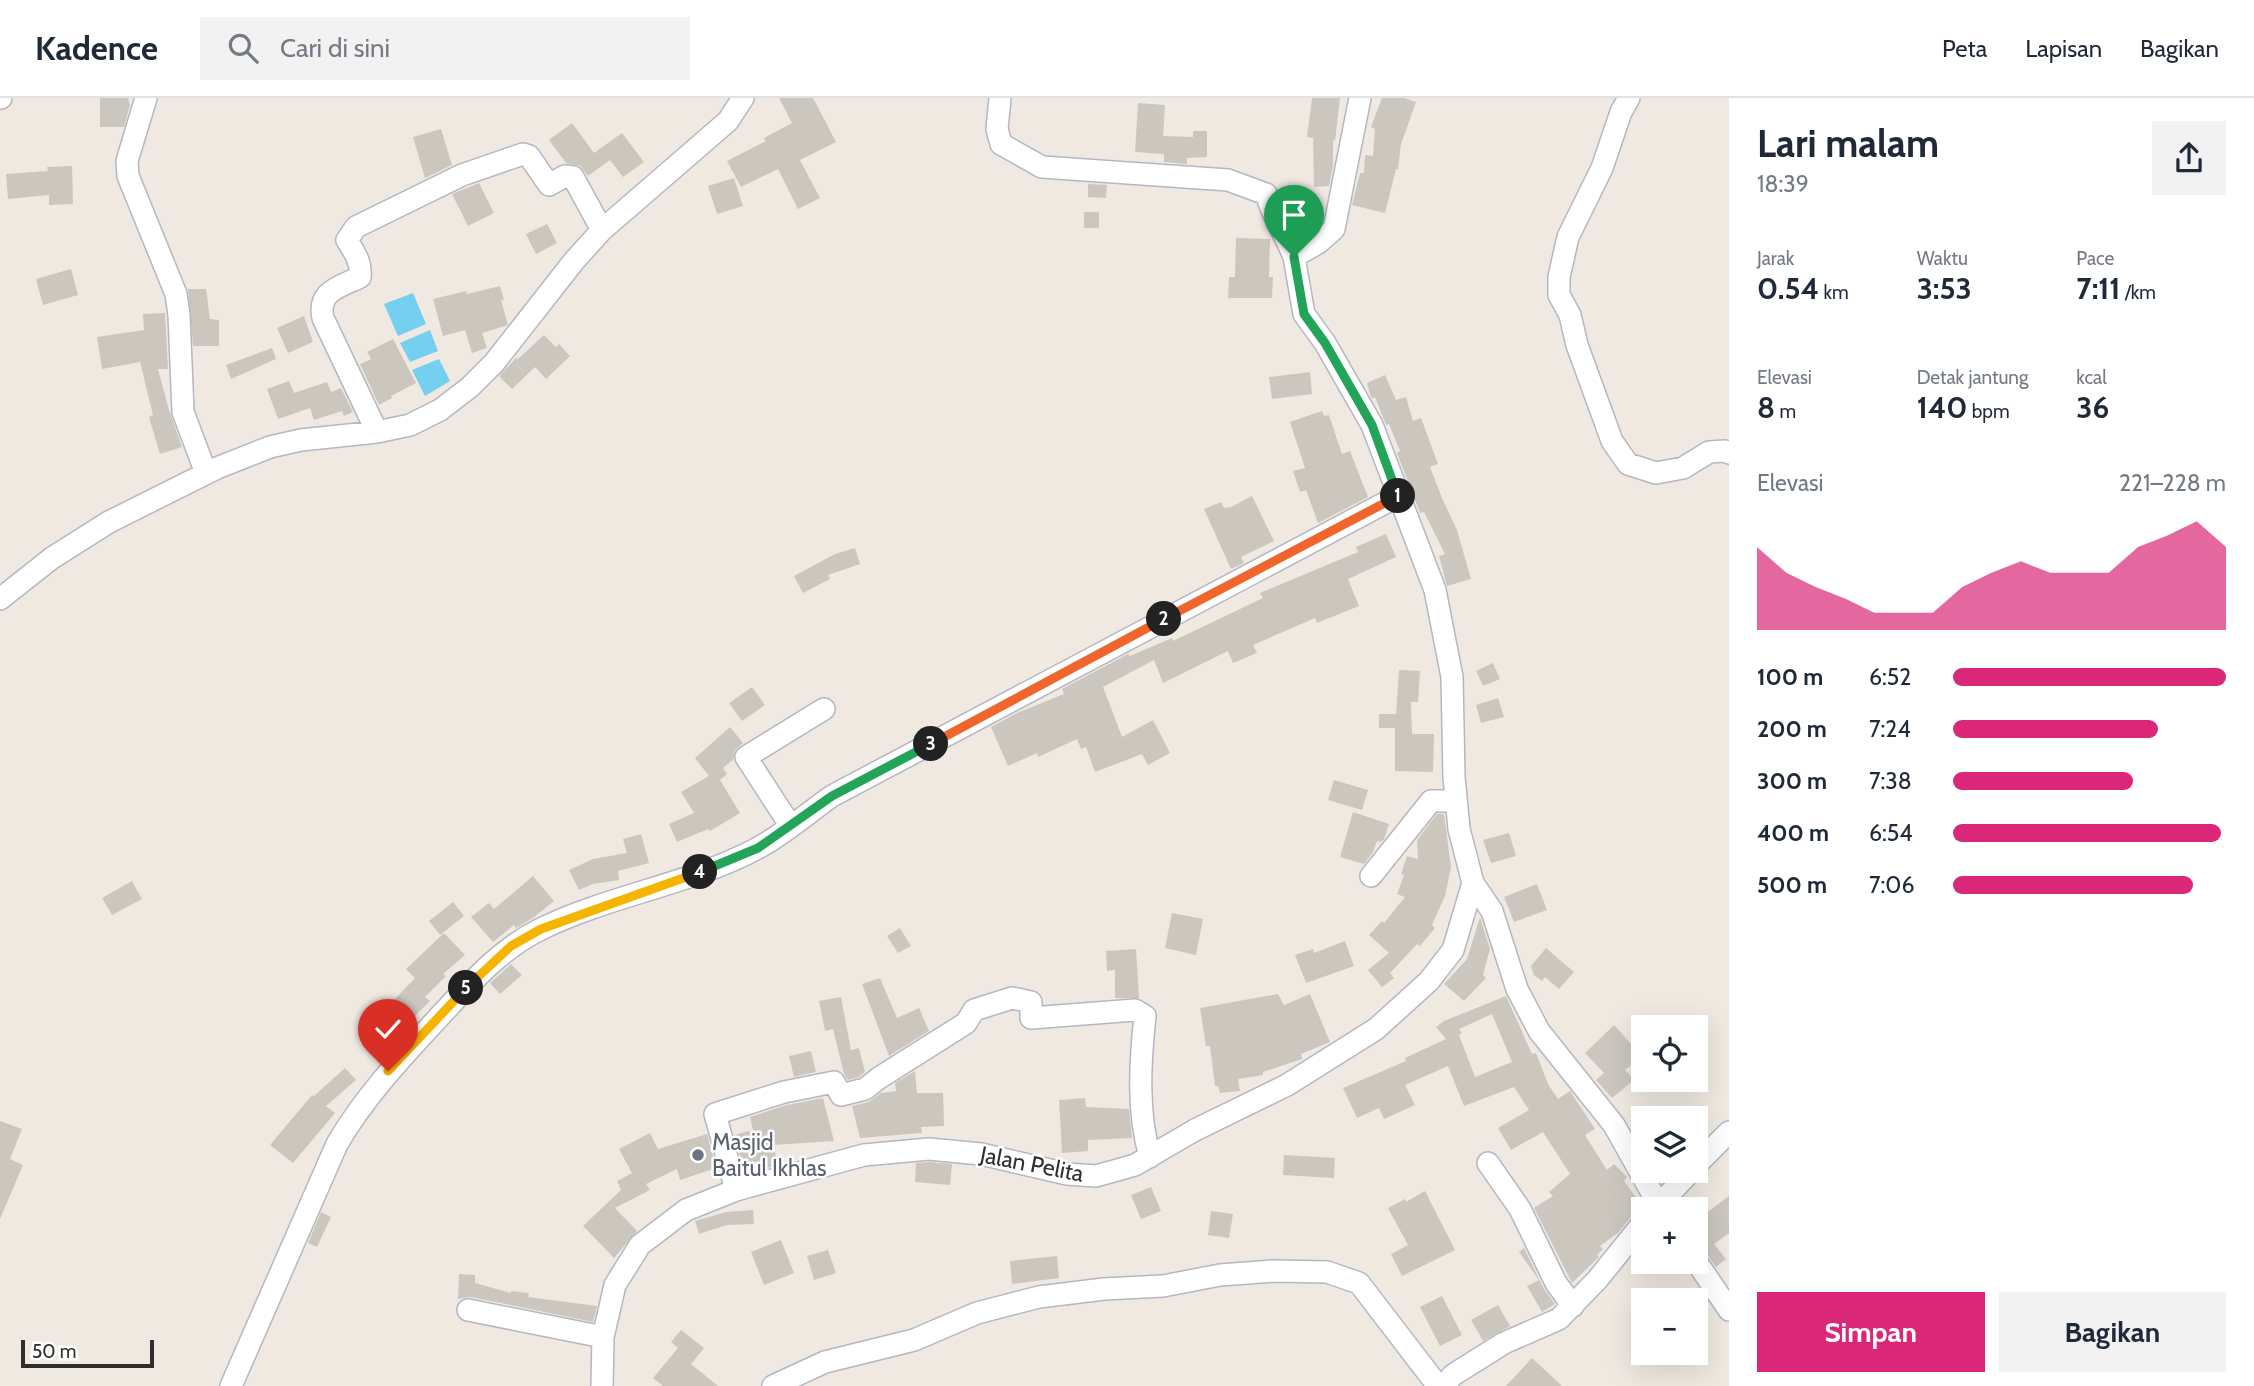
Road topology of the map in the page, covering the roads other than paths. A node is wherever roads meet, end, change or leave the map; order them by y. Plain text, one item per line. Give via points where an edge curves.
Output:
1 (146, 98) edge
2 (743, 98) edge
3 (1000, 98) edge
4 (1360, 98) edge
5 (1629, 98) edge
6 (602, 230) junction
7 (1294, 257) junction
8 (377, 432) junction
9 (1729, 453) edge
10 (206, 473) junction
11 (1398, 496) junction
12 (0, 599) edge
13 (824, 709) dead end
14 (1456, 801) junction
15 (790, 825) junction
16 (1371, 876) dead end
17 (1473, 883) junction
18 (1729, 1132) edge
19 (1708, 1153) edge
20 (1150, 1157) junction
21 (1489, 1163) dead end
22 (1680, 1183) edge
23 (736, 1190) junction
24 (1652, 1197) edge
25 (1668, 1197) edge
26 (1631, 1237) edge
27 (1705, 1274) edge
28 (1573, 1306) junction
29 (468, 1310) dead end
30 (1729, 1310) edge
31 (603, 1337) junction
32 (231, 1386) edge
33 (602, 1386) edge
34 (773, 1386) edge
35 (1438, 1386) edge
36 (1444, 1386) edge

1 - 10 street via 127,161 128,176 176,294 183,412
2 - 6 street via 728,121
3 - 7 street via 997,129 1001,144 1042,167 1228,180 1266,194
4 - 7 street via 1334,229
5 - 9 street via 1568,237 1559,295 1570,315 1612,441 1628,464 1656,473 1683,468 1709,452
6 - 8 street via 470,387 410,425
6 - 8 street via 573,177 565,176 550,185 523,154 462,175 356,227 347,240 358,259 360,277 325,295 320,306
7 - 11 street via 1304,314 1372,425
8 - 10 street via 270,447
10 - 12 street via 109,522
11 - 14 street via 1435,590 1449,665
11 - 15 street via 832,796
13 - 15 street via 746,757
14 - 16 street via 1431,801
14 - 17 street
15 - 32 street via 758,848 541,929 511,946 478,975 356,1111 337,1144
17 - 20 street, Jalan Pelita via 1453,950 1429,981 1376,1029 1287,1085
17 - 24 street via 1492,911 1517,989 1539,1031 1614,1125
18 - 19 street
20 - 23 street, Jalan Pelita via 1096,1176 929,1149 864,1155
20 - 23 street via 1141,1098 1144,1016 1135,1010 1031,1018 1031,1002 1012,999 974,1010 966,1023 865,1090 841,1095 835,1082 827,1083 715,1114
21 - 28 street
22 - 25 street
23 - 31 street, Jalan Pelita via 685,1210 640,1245 615,1285
26 - 28 street
27 - 30 street
28 - 36 street via 1559,1319 1482,1356
29 - 31 street
31 - 33 street, Jalan Pelita
34 - 35 street via 825,1362 914,1340 977,1313 1039,1297 1273,1271 1326,1272 1359,1283

